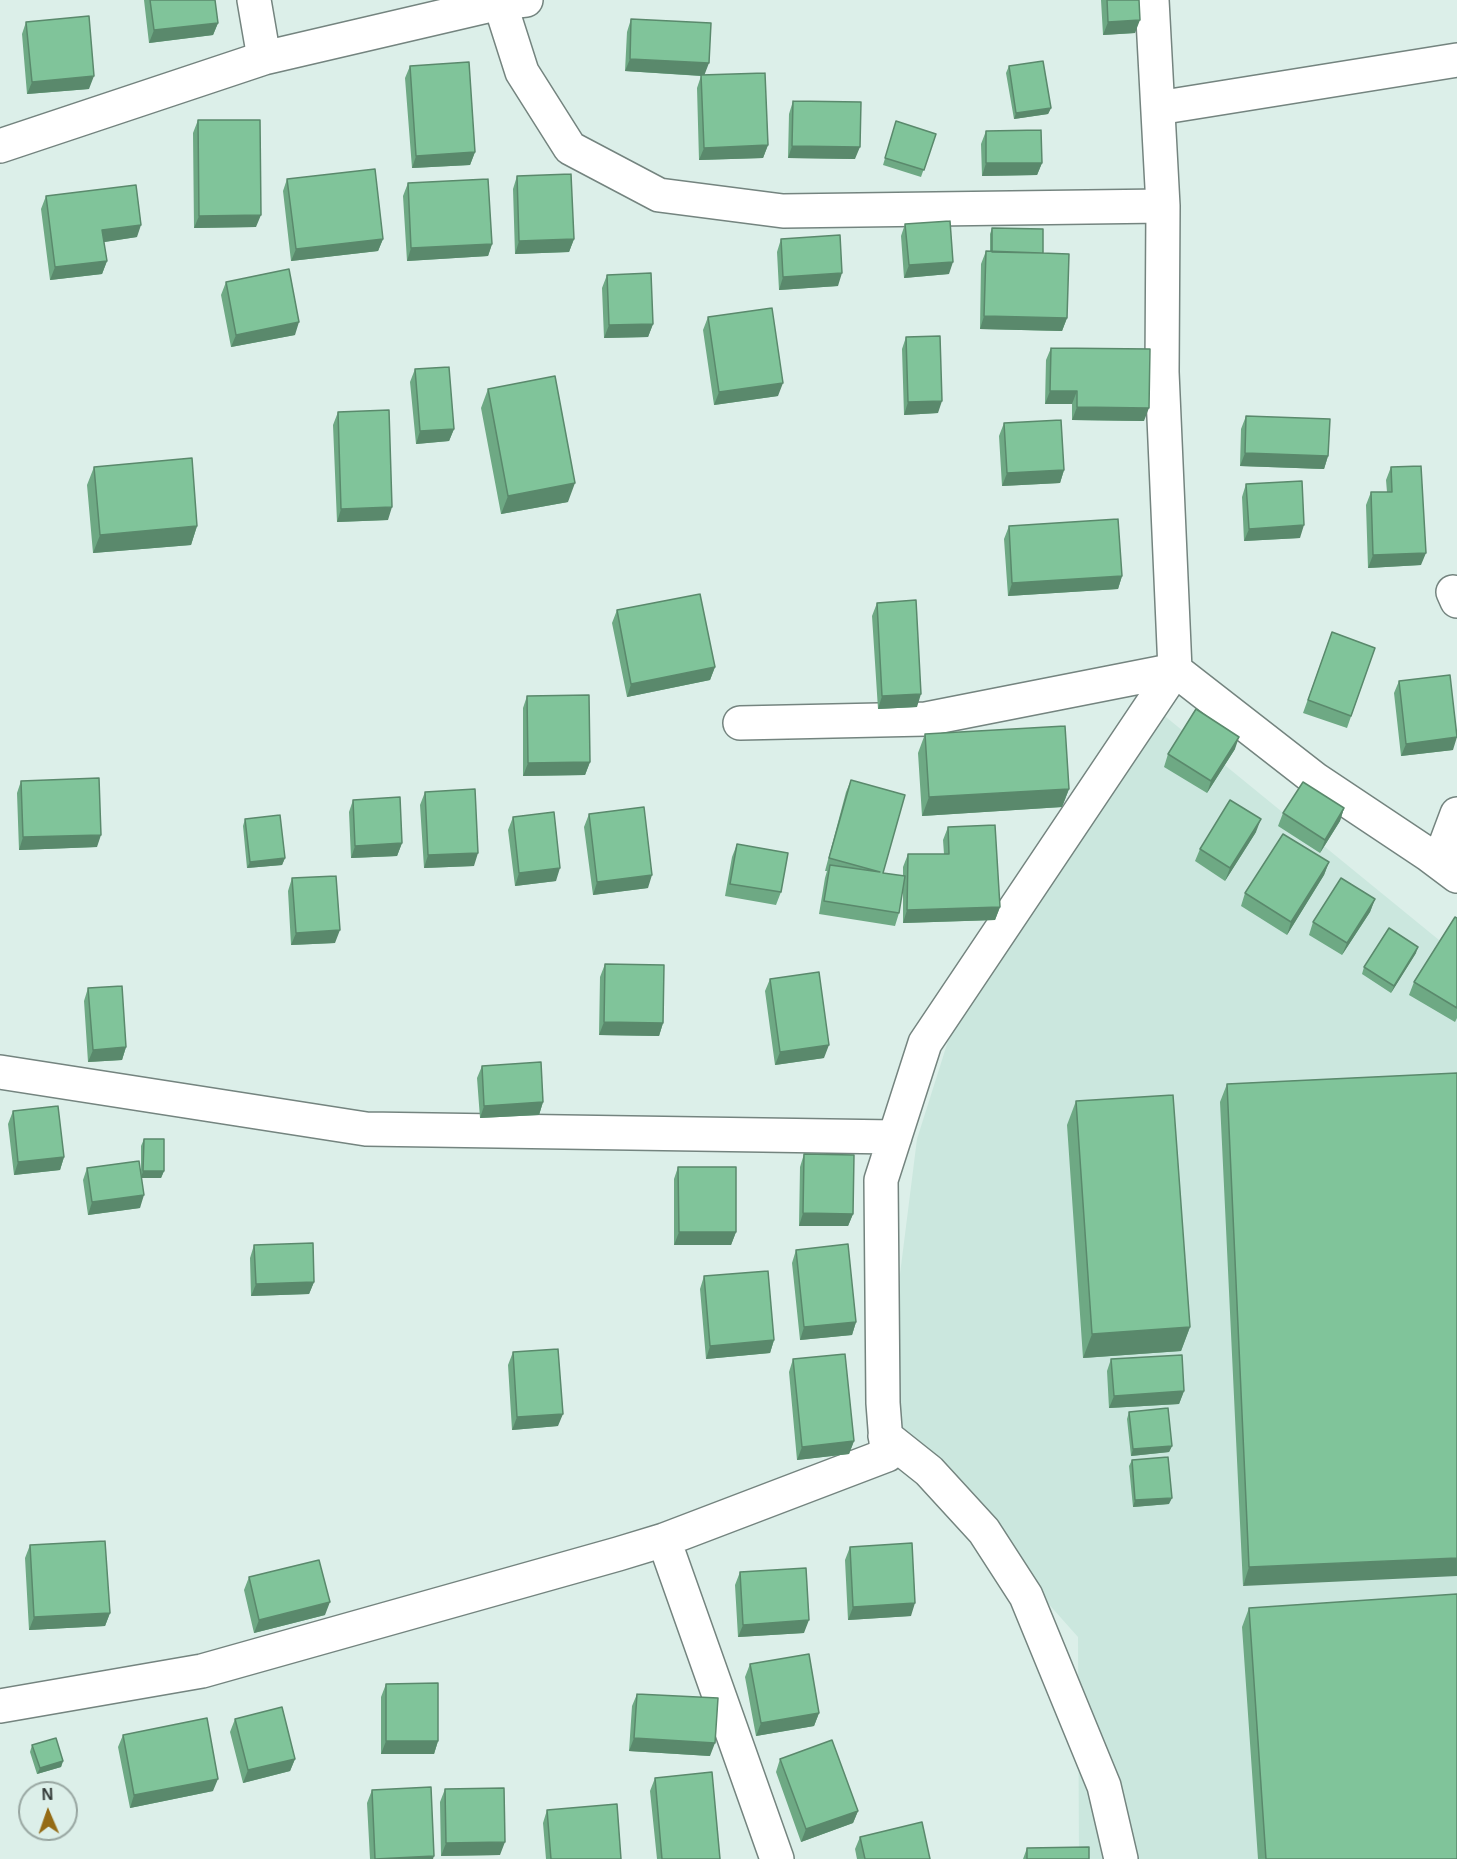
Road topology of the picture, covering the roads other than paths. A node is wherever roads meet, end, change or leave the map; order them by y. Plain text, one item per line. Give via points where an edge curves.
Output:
1 (254, 0) edge
2 (1152, 0) edge
3 (508, 1) edge
4 (264, 58) junction
5 (1457, 60) edge
6 (1158, 108) junction
7 (0, 146) edge
8 (1164, 206) junction
9 (1175, 670) junction
10 (740, 723) dead end
11 (1457, 814) edge
12 (1448, 869) edge
13 (0, 1072) edge
14 (895, 1137) junction
15 (885, 1436) junction
16 (664, 1540) junction
17 (0, 1706) edge
18 (777, 1859) edge
19 (1121, 1859) edge

1 - 4 street
2 - 6 street
3 - 4 street
3 - 8 street via 522,72 570,148 659,195 783,211
4 - 7 street
5 - 6 street
6 - 8 street
8 - 9 street via 1162,372
9 - 10 street via 926,719
9 - 12 street via 1315,779
9 - 14 street via 925,1043
11 - 12 street
13 - 14 street via 366,1129
14 - 15 street via 881,1180
15 - 16 street via 887,1455
15 - 19 street via 929,1471 984,1531 1026,1596 1104,1786
16 - 17 street via 202,1671
16 - 18 street

